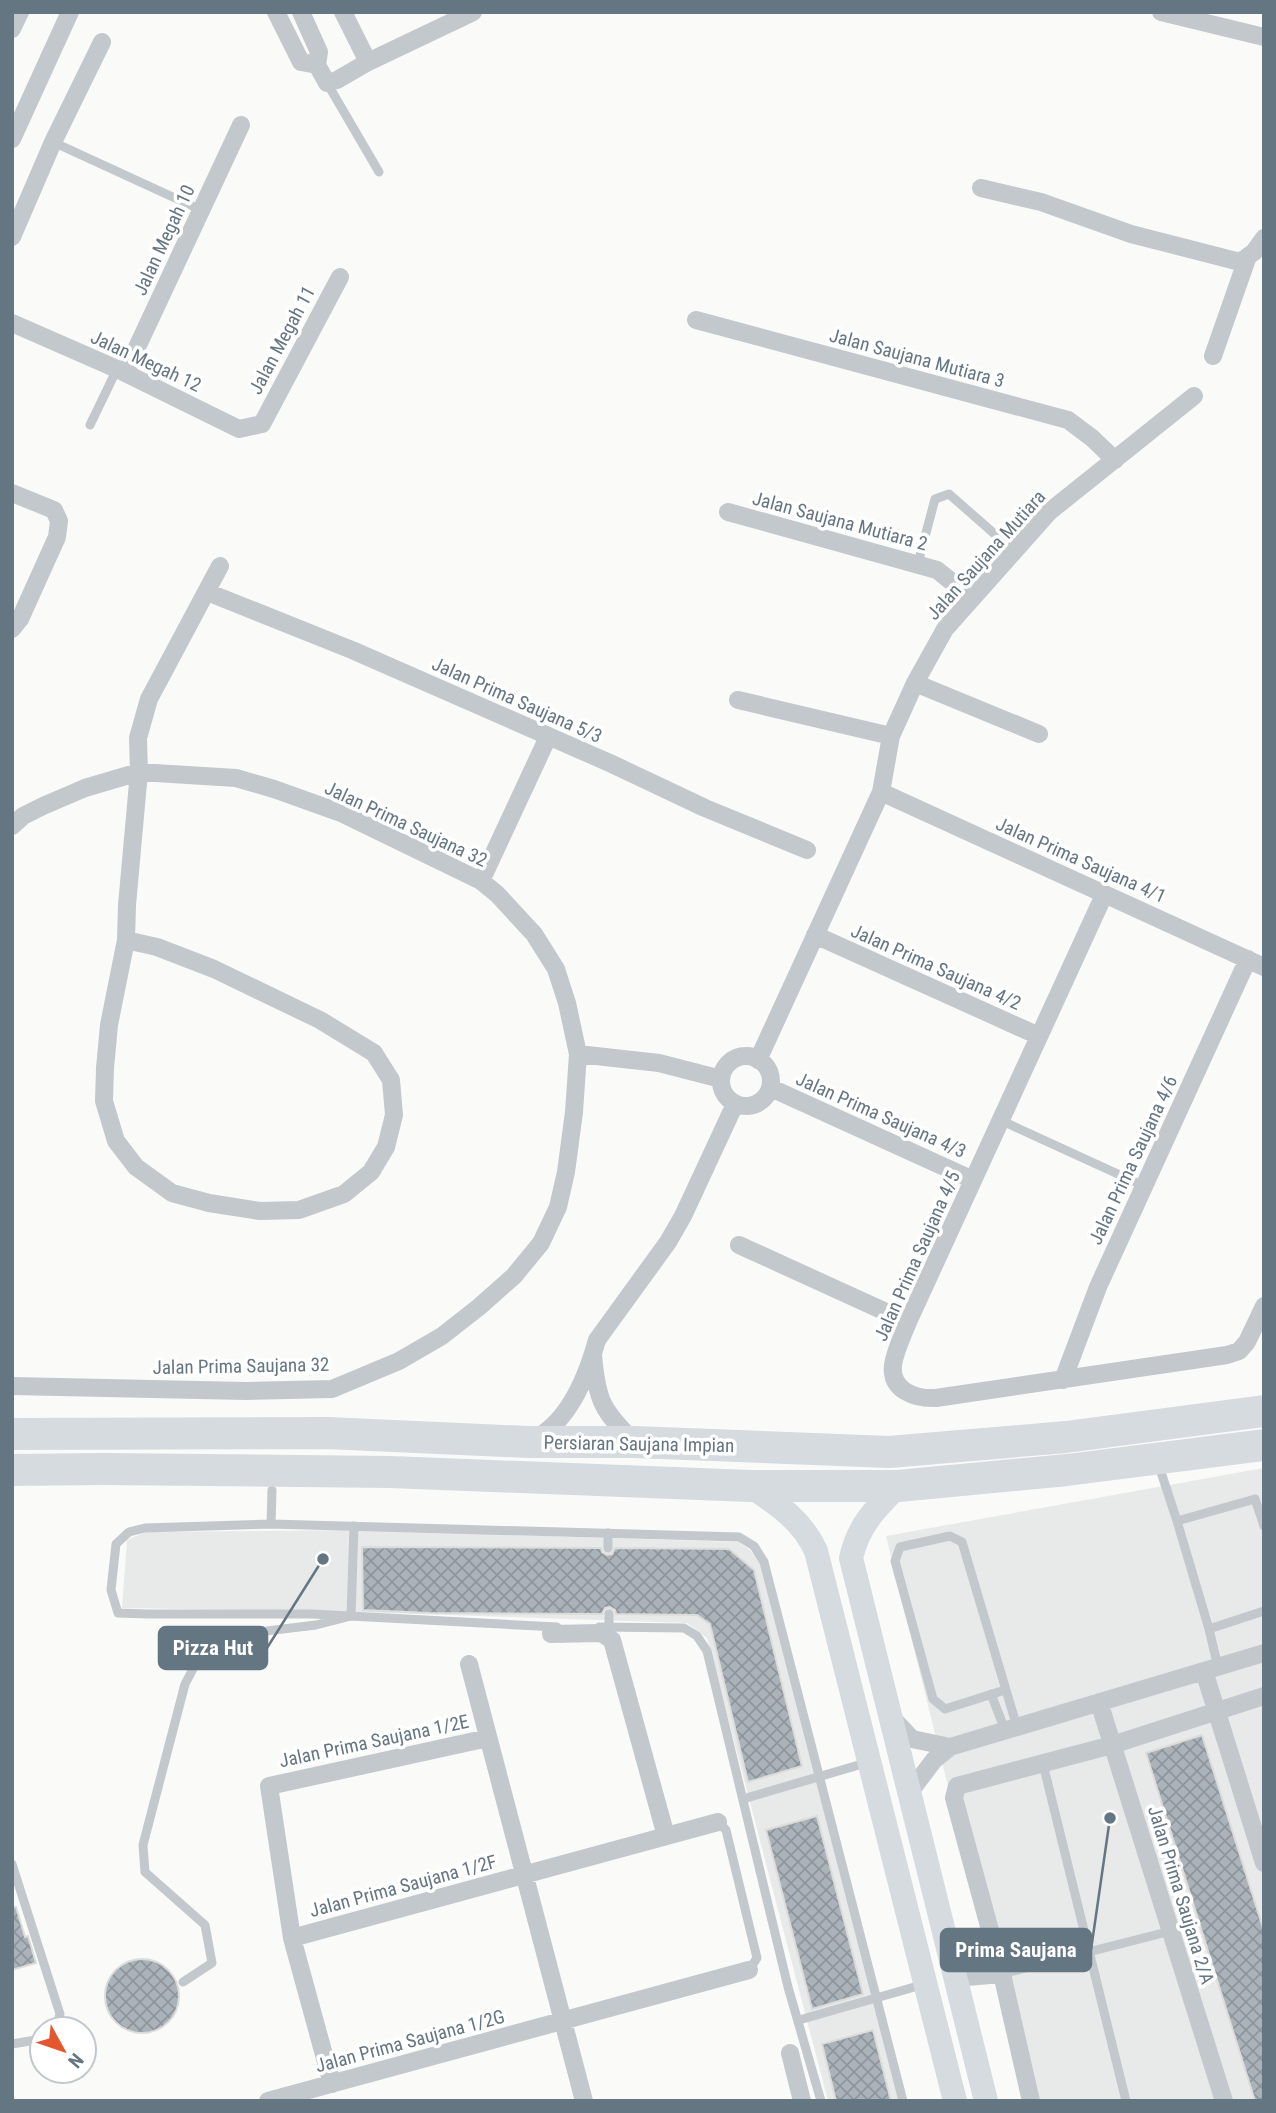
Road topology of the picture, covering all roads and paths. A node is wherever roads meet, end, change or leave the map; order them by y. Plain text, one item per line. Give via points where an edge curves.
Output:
1 (70, 12) edge
2 (276, 12) edge
3 (301, 12) edge
4 (343, 12) edge
5 (473, 12) edge
6 (1161, 12) edge
7 (1264, 37) edge
8 (102, 42) dead end
9 (368, 62) junction
10 (317, 65) junction
11 (327, 83) junction
12 (241, 125) dead end
13 (12, 139) edge
14 (53, 142) junction
15 (379, 172) dead end
16 (981, 188) dead end
17 (201, 210) junction
18 (12, 237) edge
19 (1264, 239) edge
20 (1248, 256) junction
21 (340, 277) dead end
22 (696, 320) dead end
23 (12, 323) edge
24 (1213, 356) dead end
25 (121, 371) junction
26 (1194, 396) dead end
27 (262, 424) joint
28 (90, 425) dead end
29 (1115, 460) junction
30 (12, 493) edge
31 (728, 512) dead end
32 (1014, 551) junction
33 (918, 564) junction
34 (220, 566) dead end
35 (207, 592) junction
36 (972, 598) junction
37 (12, 629) edge
38 (915, 683) junction
39 (737, 700) dead end
40 (1039, 734) dead end
41 (891, 736) junction
42 (548, 737) junction
43 (139, 772) junction
44 (881, 792) junction
45 (12, 826) edge
46 (807, 850) dead end
47 (481, 881) junction
48 (1104, 894) junction
49 (815, 935) junction
50 (125, 940) junction
51 (1256, 963) edge
52 (1039, 1036) junction
53 (578, 1054) junction
54 (758, 1060) junction
55 (721, 1079) junction
56 (771, 1088) junction
57 (735, 1104) junction
58 (1000, 1121) junction
59 (973, 1180) junction
60 (1144, 1186) junction
61 (739, 1245) dead end
62 (1264, 1306) edge
63 (908, 1322) junction
64 (593, 1355) junction
65 (1063, 1380) junction
66 (12, 1386) edge
67 (1264, 1411) edge
68 (12, 1434) edge
69 (528, 1442) junction
70 (634, 1442) junction
71 (1264, 1445) edge
72 (1156, 1458) junction
73 (129, 1469) junction
74 (12, 1470) edge
75 (390, 1472) junction
76 (750, 1486) junction
77 (898, 1486) junction
78 (272, 1490) junction
79 (1177, 1521) junction
80 (271, 1524) junction
81 (1264, 1525) edge
82 (354, 1527) junction
83 (608, 1533) junction
84 (608, 1548) dead end
85 (1264, 1611) edge
86 (609, 1614) dead end
87 (351, 1616) junction
88 (609, 1627) junction
89 (1209, 1629) junction
90 (551, 1634) dead end
91 (1264, 1653) edge
92 (469, 1664) dead end
93 (1211, 1669) junction
94 (1005, 1690) junction
95 (991, 1693) junction
96 (1264, 1696) edge
97 (1099, 1702) junction
98 (1216, 1711) junction
99 (890, 1716) junction
100 (1011, 1728) junction
101 (488, 1738) junction
102 (1112, 1745) junction
103 (950, 1747) junction
104 (870, 1762) junction
105 (1043, 1764) junction
106 (820, 1777) junction
107 (909, 1793) junction
108 (743, 1799) junction
109 (718, 1822) joint
110 (666, 1836) junction
111 (1264, 1863) edge
112 (12, 1864) edge
113 (524, 1875) junction
114 (1171, 1931) junction
115 (292, 1938) junction
116 (1089, 1952) junction
117 (749, 1970) joint
118 (1002, 1974) junction
119 (955, 1978) junction
120 (183, 1982) dead end
121 (926, 1984) junction
122 (877, 1999) junction
123 (60, 2015) edge
124 (799, 2020) junction
125 (563, 2021) junction
126 (790, 2053) dead end
127 (332, 2084) junction
128 (268, 2101) edge
129 (584, 2101) edge
130 (802, 2101) edge
131 (821, 2101) edge
132 (904, 2101) edge
133 (955, 2101) edge
134 (986, 2101) edge
135 (1031, 2101) edge
136 (1126, 2101) edge
137 (1223, 2101) edge

1 - 13 street
2 - 10 street via 301,62
3 - 10 street via 319,52
4 - 9 street
5 - 9 street
6 - 7 street
8 - 14 street
9 - 11 street
10 - 11 street
11 - 15 lane
12 - 17 street, Jalan Megah 10
14 - 17 lane
14 - 18 street
16 - 20 street via 1215,256 1240,262
17 - 25 street, Jalan Megah 10
19 - 20 street
20 - 24 street
21 - 27 street, Jalan Megah 11
22 - 29 street, Jalan Saujana Mutiara 3 via 1068,420
23 - 25 street, Jalan Megah 12
25 - 27 street, Jalan Megah 12 via 239,429
25 - 28 lane
26 - 29 street, Jalan Saujana Mutiara
29 - 32 street, Jalan Saujana Mutiara via 1049,512
30 - 37 street via 54,509 59,521 57,537
31 - 33 street, Jalan Saujana Mutiara 2
32 - 33 lane via 948,494 935,499
32 - 36 street, Jalan Saujana Mutiara
33 - 36 street, Jalan Saujana Mutiara 2 via 937,570
34 - 35 street
35 - 42 street, Jalan Prima Saujana 5/3
35 - 43 street via 149,699 138,738
36 - 38 street, Jalan Saujana Mutiara via 945,629
38 - 40 street
38 - 41 street, Jalan Saujana Mutiara
39 - 41 street
41 - 44 street, Jalan Saujana Mutiara
42 - 46 street, Jalan Prima Saujana 5/3
42 - 47 street
43 - 45 street via 85,788 23,816
43 - 47 street, Jalan Prima Saujana 32 via 236,778 274,789 341,813
43 - 50 street
44 - 48 street, Jalan Prima Saujana 4/1
44 - 49 street, Jalan Saujana Mutiara
47 - 53 street, Jalan Prima Saujana 32 via 534,934 556,969
48 - 51 street, Jalan Prima Saujana 4/1
48 - 52 street, Jalan Prima Saujana 4/5
49 - 52 street, Jalan Prima Saujana 4/2
49 - 54 street, Jalan Saujana Mutiara
50 - 50 street via 109,1025 104,1101 117,1141 136,1167 172,1193 260,1211 299,1210 344,1194 371,1172 386,1147 394,1115 391,1080 374,1053 320,1020 214,969
51 - 60 street, Jalan Prima Saujana 4/6
52 - 58 street, Jalan Prima Saujana 4/5
53 - 55 street via 659,1063
53 - 66 street, Jalan Prima Saujana 32 via 566,1172 558,1207 541,1243 514,1276 442,1336 399,1361 332,1389
54 - 55 street via 735,1059
54 - 56 street via 769,1070
55 - 57 street via 723,1091
56 - 57 street via 759,1103 750,1107
56 - 59 street, Jalan Prima Saujana 4/3
57 - 64 street via 673,1234 597,1340
58 - 59 street, Jalan Prima Saujana 4/5
58 - 60 lane
59 - 63 street, Jalan Prima Saujana 4/5
60 - 65 street, Jalan Prima Saujana 4/6 via 1098,1287
61 - 63 street
62 - 65 street, Jalan Prima Saujana 4/5 via 1239,1351
63 - 65 street, Jalan Prima Saujana 4/5 via 893,1372 904,1392 912,1396 936,1398
64 - 69 street via 561,1420
64 - 70 street via 599,1397 607,1413
67 - 70 highway, Persiaran Saujana Impian via 1066,1437 889,1452
68 - 69 highway, Persiaran Saujana Impian via 327,1433
69 - 70 highway, Persiaran Saujana Impian
71 - 72 highway, Persiaran Saujana Impian
72 - 77 highway, Persiaran Saujana Impian
72 - 79 lane
73 - 74 highway, Persiaran Saujana Impian
73 - 75 highway, Persiaran Saujana Impian
73 - 78 highway via 192,1488
75 - 76 highway, Persiaran Saujana Impian
75 - 78 highway via 352,1487
76 - 77 highway, Persiaran Saujana Impian
76 - 104 street via 797,1520 817,1551
77 - 99 street via 864,1525 851,1558
78 - 80 lane
79 - 81 lane via 1255,1499
79 - 89 lane
80 - 82 lane
80 - 87 lane via 129,1532 116,1544 111,1590 118,1613
82 - 83 lane
82 - 87 lane
83 - 84 lane
83 - 106 lane via 739,1537 754,1546 764,1562
85 - 89 lane
86 - 88 lane
87 - 88 lane
87 - 120 lane via 241,1634 201,1654 185,1684 143,1845 145,1872 205,1925 212,1963
88 - 108 lane via 684,1628 697,1636 707,1651
89 - 93 lane
90 - 110 street via 601,1633 612,1640
91 - 93 street
92 - 101 street
93 - 97 street
93 - 98 street
94 - 95 lane
94 - 95 lane via 962,1542 950,1536 900,1547 895,1561 933,1699 945,1709
94 - 100 lane
95 - 100 lane
96 - 98 street
97 - 100 street
97 - 102 street, Jalan Prima Saujana 2/A
98 - 102 street
98 - 111 street
99 - 103 street via 912,1738
99 - 107 street
100 - 103 street
101 - 113 street
101 - 115 street, Jalan Prima Saujana 1/2E via 269,1786
102 - 105 street
102 - 114 street, Jalan Prima Saujana 2/A
103 - 107 street
104 - 106 lane
104 - 121 street
105 - 116 lane
105 - 118 street via 957,1786 954,1798
106 - 108 lane
106 - 122 lane
107 - 119 street
108 - 124 lane
109 - 110 street, Jalan Prima Saujana 1/2F
109 - 117 lane via 726,1830 757,1958
110 - 113 street, Jalan Prima Saujana 1/2F
112 - 123 lane
113 - 115 street, Jalan Prima Saujana 1/2F
113 - 125 street
114 - 116 lane
114 - 137 street, Jalan Prima Saujana 2/A
115 - 127 street
116 - 118 lane
116 - 136 lane
117 - 125 street, Jalan Prima Saujana 1/2G
118 - 119 street
118 - 135 street
119 - 134 street
121 - 122 lane
121 - 133 street
122 - 124 lane
122 - 132 lane
124 - 131 lane
125 - 127 street, Jalan Prima Saujana 1/2G
125 - 129 street
126 - 130 street
127 - 128 street, Jalan Prima Saujana 1/2G

